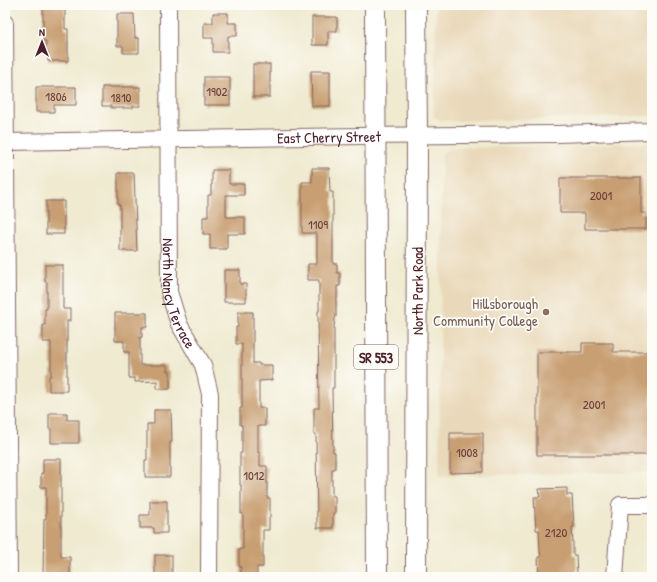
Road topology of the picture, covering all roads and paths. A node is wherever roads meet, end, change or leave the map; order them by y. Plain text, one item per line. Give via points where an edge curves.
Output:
1 (168, 5) edge
2 (375, 5) edge
3 (416, 5) edge
4 (5, 23) edge
5 (652, 131) edge
6 (375, 136) junction
7 (417, 136) junction
8 (169, 140) junction
9 (5, 142) edge
10 (652, 505) edge
11 (9, 577) edge
12 (209, 577) edge
13 (377, 577) edge
14 (416, 577) edge
15 (615, 577) edge

1 - 8 street, North Nancy Terrace
2 - 6 main road, SR 553
3 - 7 main road, North Park Road / SR 553
4 - 9 street
5 - 7 street, East Cherry Street
6 - 7 street, East Cherry Street
6 - 8 street, East Cherry Street
6 - 13 main road, SR 553
7 - 14 main road, North Park Road / SR 553
8 - 9 street, East Cherry Street
8 - 12 street, North Nancy Terrace via 169,292 179,324 203,365 210,394
9 - 11 street
10 - 15 street via 620,505

